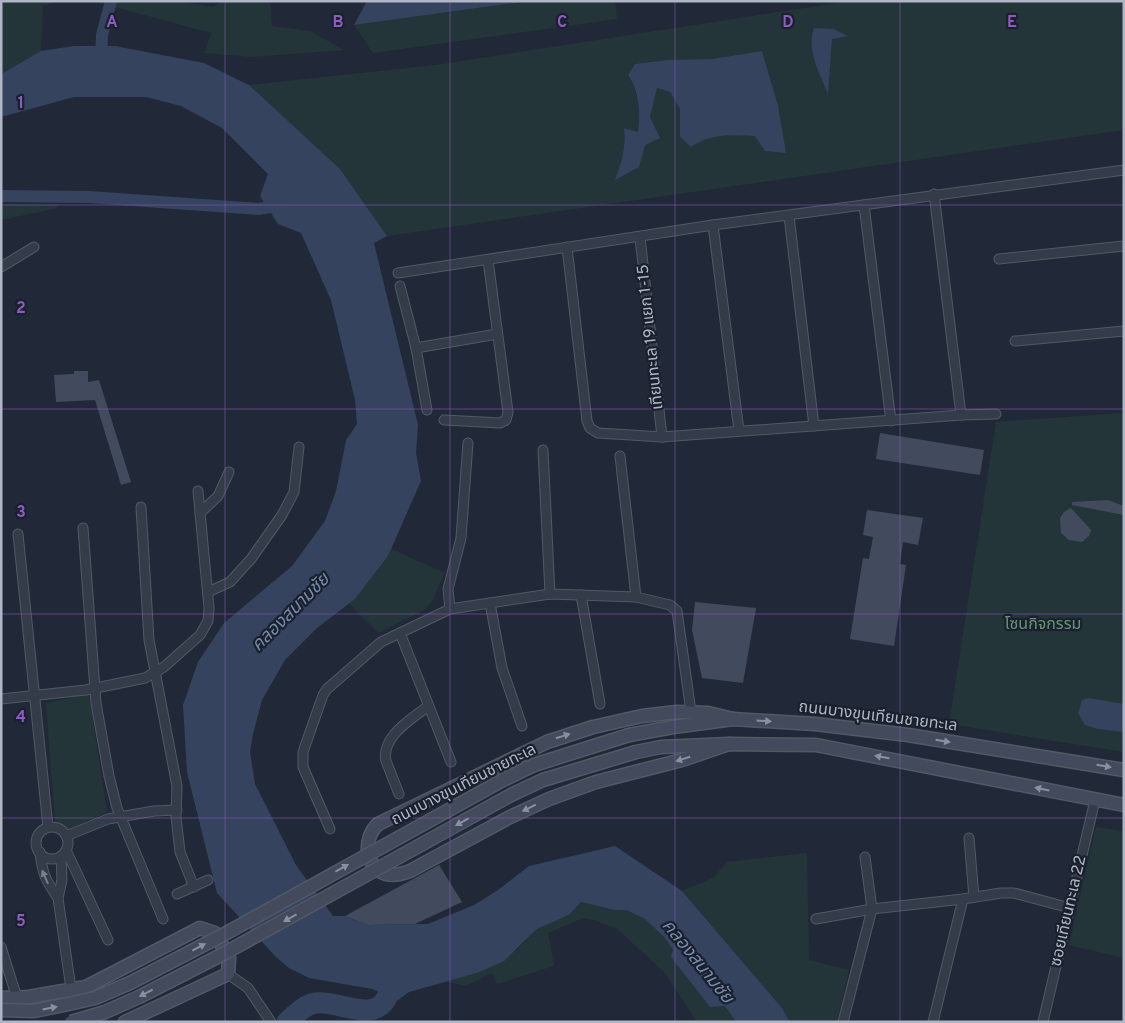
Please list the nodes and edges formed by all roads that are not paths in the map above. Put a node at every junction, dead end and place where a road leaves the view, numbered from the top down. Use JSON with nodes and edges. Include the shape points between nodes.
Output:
{"nodes":[{"id":1,"x":1124,"y":170,"type":"edge"},
{"id":2,"x":934,"y":194,"type":"junction"},
{"id":3,"x":864,"y":205,"type":"junction"},
{"id":4,"x":789,"y":216,"type":"junction"},
{"id":5,"x":713,"y":225,"type":"junction"},
{"id":6,"x":640,"y":237,"type":"junction"},
{"id":7,"x":1124,"y":246,"type":"edge"},
{"id":8,"x":34,"y":247,"type":"dead end"},
{"id":9,"x":567,"y":247,"type":"junction"},
{"id":10,"x":999,"y":259,"type":"dead end"},
{"id":11,"x":488,"y":260,"type":"junction"},
{"id":12,"x":1,"y":266,"type":"edge"},
{"id":13,"x":398,"y":273,"type":"dead end"},
{"id":14,"x":400,"y":286,"type":"dead end"},
{"id":15,"x":1124,"y":331,"type":"edge"},
{"id":16,"x":497,"y":334,"type":"junction"},
{"id":17,"x":1015,"y":341,"type":"dead end"},
{"id":18,"x":416,"y":348,"type":"junction"},
{"id":19,"x":427,"y":410,"type":"dead end"},
{"id":20,"x":996,"y":414,"type":"dead end"},
{"id":21,"x":961,"y":415,"type":"junction"},
{"id":22,"x":444,"y":420,"type":"dead end"},
{"id":23,"x":891,"y":421,"type":"junction"},
{"id":24,"x":814,"y":426,"type":"junction"},
{"id":25,"x":739,"y":431,"type":"junction"},
{"id":26,"x":662,"y":437,"type":"junction"},
{"id":27,"x":468,"y":443,"type":"dead end"},
{"id":28,"x":299,"y":447,"type":"dead end"},
{"id":29,"x":543,"y":450,"type":"dead end"},
{"id":30,"x":620,"y":456,"type":"dead end"},
{"id":31,"x":229,"y":472,"type":"dead end"},
{"id":32,"x":198,"y":491,"type":"dead end"},
{"id":33,"x":141,"y":507,"type":"dead end"},
{"id":34,"x":200,"y":513,"type":"junction"},
{"id":35,"x":83,"y":528,"type":"dead end"},
{"id":36,"x":18,"y":534,"type":"dead end"},
{"id":37,"x":208,"y":592,"type":"junction"},
{"id":38,"x":550,"y":594,"type":"junction"},
{"id":39,"x":581,"y":595,"type":"junction"},
{"id":40,"x":636,"y":597,"type":"junction"},
{"id":41,"x":490,"y":603,"type":"junction"},
{"id":42,"x":450,"y":609,"type":"junction"},
{"id":43,"x":400,"y":632,"type":"junction"},
{"id":44,"x":156,"y":672,"type":"junction"},
{"id":45,"x":95,"y":688,"type":"junction"},
{"id":46,"x":34,"y":694,"type":"junction"},
{"id":47,"x":1,"y":699,"type":"edge"},
{"id":48,"x":600,"y":704,"type":"dead end"},
{"id":49,"x":428,"y":706,"type":"junction"},
{"id":50,"x":692,"y":712,"type":"junction"},
{"id":51,"x":733,"y":719,"type":"junction"},
{"id":52,"x":522,"y":726,"type":"dead end"},
{"id":53,"x":729,"y":744,"type":"junction"},
{"id":54,"x":451,"y":762,"type":"dead end"},
{"id":55,"x":1124,"y":770,"type":"edge"},
{"id":56,"x":400,"y":794,"type":"dead end"},
{"id":57,"x":1095,"y":800,"type":"junction"},
{"id":58,"x":1124,"y":805,"type":"edge"},
{"id":59,"x":177,"y":810,"type":"junction"},
{"id":60,"x":121,"y":817,"type":"junction"},
{"id":61,"x":48,"y":827,"type":"junction"},
{"id":62,"x":330,"y":829,"type":"dead end"},
{"id":63,"x":66,"y":836,"type":"junction"},
{"id":64,"x":970,"y":838,"type":"dead end"},
{"id":65,"x":40,"y":852,"type":"junction"},
{"id":66,"x":63,"y":853,"type":"junction"},
{"id":67,"x":865,"y":857,"type":"dead end"},
{"id":68,"x":208,"y":880,"type":"dead end"},
{"id":69,"x":194,"y":886,"type":"junction"},
{"id":70,"x":177,"y":894,"type":"dead end"},
{"id":71,"x":974,"y":897,"type":"junction"},
{"id":72,"x":58,"y":898,"type":"junction"},
{"id":73,"x":963,"y":899,"type":"junction"},
{"id":74,"x":1070,"y":908,"type":"junction"},
{"id":75,"x":872,"y":909,"type":"junction"},
{"id":76,"x":163,"y":918,"type":"dead end"},
{"id":77,"x":816,"y":919,"type":"dead end"},
{"id":78,"x":108,"y":940,"type":"dead end"},
{"id":79,"x":1,"y":947,"type":"edge"},
{"id":80,"x":228,"y":974,"type":"junction"},
{"id":81,"x":71,"y":989,"type":"junction"},
{"id":82,"x":1,"y":998,"type":"edge"},
{"id":83,"x":17,"y":998,"type":"junction"},
{"id":84,"x":1,"y":1010,"type":"edge"},
{"id":85,"x":270,"y":1019,"type":"edge"},
{"id":86,"x":71,"y":1022,"type":"edge"},
{"id":87,"x":125,"y":1022,"type":"edge"},
{"id":88,"x":843,"y":1022,"type":"edge"},
{"id":89,"x":934,"y":1022,"type":"edge"},
{"id":90,"x":1043,"y":1022,"type":"edge"}],
"edges":[{"from":1,"to":2,"type":"street"},
{"from":2,"to":3,"type":"street"},
{"from":2,"to":21,"type":"street"},
{"from":3,"to":4,"type":"street"},
{"from":3,"to":23,"type":"street"},
{"from":4,"to":5,"type":"street"},
{"from":4,"to":24,"type":"street"},
{"from":5,"to":6,"type":"street"},
{"from":5,"to":25,"type":"street"},
{"from":6,"to":9,"type":"street"},
{"from":6,"to":26,"type":"street","name":"เทียนทะเล 19 แยก 1-15"},
{"from":7,"to":10,"type":"street"},
{"from":8,"to":12,"type":"street"},
{"from":9,"to":11,"type":"street"},
{"from":9,"to":26,"type":"street","via":[[590,428],[598,433]]},
{"from":11,"to":13,"type":"street"},
{"from":11,"to":16,"type":"street"},
{"from":14,"to":18,"type":"street"},
{"from":15,"to":17,"type":"street"},
{"from":16,"to":18,"type":"street"},
{"from":16,"to":22,"type":"street","via":[[508,412],[506,420],[500,423]]},
{"from":18,"to":19,"type":"street"},
{"from":20,"to":21,"type":"street"},
{"from":21,"to":23,"type":"street"},
{"from":23,"to":24,"type":"street"},
{"from":24,"to":25,"type":"street"},
{"from":25,"to":26,"type":"street"},
{"from":27,"to":42,"type":"street","via":[[461,538],[448,589]]},
{"from":28,"to":37,"type":"street","via":[[294,492],[282,515],[230,582]]},
{"from":29,"to":38,"type":"street"},
{"from":30,"to":40,"type":"street"},
{"from":31,"to":34,"type":"street","via":[[218,496]]},
{"from":32,"to":34,"type":"street"},
{"from":33,"to":44,"type":"street","via":[[150,640]]},
{"from":34,"to":37,"type":"street"},
{"from":35,"to":45,"type":"street"},
{"from":36,"to":46,"type":"street"},
{"from":37,"to":44,"type":"street","via":[[208,621],[200,634]]},
{"from":38,"to":39,"type":"street"},
{"from":38,"to":41,"type":"street"},
{"from":39,"to":40,"type":"street"},
{"from":39,"to":48,"type":"street"},
{"from":40,"to":50,"type":"street","via":[[670,605],[677,611]]},
{"from":41,"to":42,"type":"street"},
{"from":41,"to":52,"type":"street","via":[[502,668]]},
{"from":42,"to":43,"type":"street"},
{"from":43,"to":49,"type":"street"},
{"from":43,"to":62,"type":"street","via":[[381,642],[327,689],[303,752],[303,767]]},
{"from":44,"to":45,"type":"street","via":[[145,678]]},
{"from":44,"to":59,"type":"street","via":[[177,786]]},
{"from":45,"to":46,"type":"street"},
{"from":45,"to":60,"type":"street","via":[[108,776]]},
{"from":46,"to":47,"type":"street"},
{"from":46,"to":61,"type":"street"},
{"from":49,"to":54,"type":"street"},
{"from":49,"to":56,"type":"street","via":[[386,745],[386,761]]},
{"from":50,"to":51,"type":"main road","via":[[708,712]]},
{"from":53,"to":50,"type":"main road","one_way":true,"via":[[549,798],[410,871],[386,874],[368,856],[372,830],[378,824],[547,742],[642,716]]},
{"from":51,"to":55,"type":"main road","name":"ถนนบางขุนเทียนชายทะเล","one_way":true,"via":[[908,735]]},
{"from":84,"to":51,"type":"main road","name":"ถนนบางขุนเทียนชายทะเล","one_way":true,"bridge":true,"via":[[34,1011],[64,1005],[95,998],[130,983],[534,765],[629,735]]},
{"from":57,"to":53,"type":"main road","name":"ถนนบางขุนเทียนชายทะเล","one_way":true,"via":[[816,745]]},
{"from":53,"to":86,"type":"main road","name":"ถนนบางขุนเทียนชายทะเล","one_way":true,"bridge":true,"via":[[660,747],[543,780],[139,997]]},
{"from":57,"to":58,"type":"main road","name":"ถนนบางขุนเทียนชายทะเล"},
{"from":57,"to":74,"type":"street","name":"ซอยเทียนทะเล 22"},
{"from":59,"to":60,"type":"street"},
{"from":59,"to":69,"type":"street","via":[[180,852]]},
{"from":60,"to":63,"type":"street"},
{"from":60,"to":76,"type":"street"},
{"from":61,"to":63,"type":"street","via":[[62,830]]},
{"from":61,"to":65,"type":"street","via":[[38,836],[36,843]]},
{"from":63,"to":66,"type":"street","via":[[68,843]]},
{"from":64,"to":71,"type":"street"},
{"from":65,"to":66,"type":"street","via":[[48,858]]},
{"from":72,"to":65,"type":"street","one_way":true,"via":[[46,882]]},
{"from":66,"to":72,"type":"street"},
{"from":66,"to":78,"type":"street"},
{"from":67,"to":75,"type":"street"},
{"from":68,"to":69,"type":"street"},
{"from":69,"to":70,"type":"street"},
{"from":71,"to":73,"type":"street"},
{"from":71,"to":74,"type":"street","via":[[1014,893]]},
{"from":72,"to":81,"type":"street"},
{"from":73,"to":75,"type":"street"},
{"from":73,"to":89,"type":"street"},
{"from":74,"to":90,"type":"street","name":"ซอยเทียนทะเล 22"},
{"from":75,"to":77,"type":"street"},
{"from":75,"to":88,"type":"street"},
{"from":79,"to":83,"type":"street"},
{"from":80,"to":81,"type":"main road","via":[[229,958],[215,933],[200,928],[86,987]]},
{"from":80,"to":85,"type":"street","via":[[248,988]]},
{"from":80,"to":87,"type":"main road"},
{"from":81,"to":83,"type":"main road"},
{"from":82,"to":83,"type":"main road"}]}
